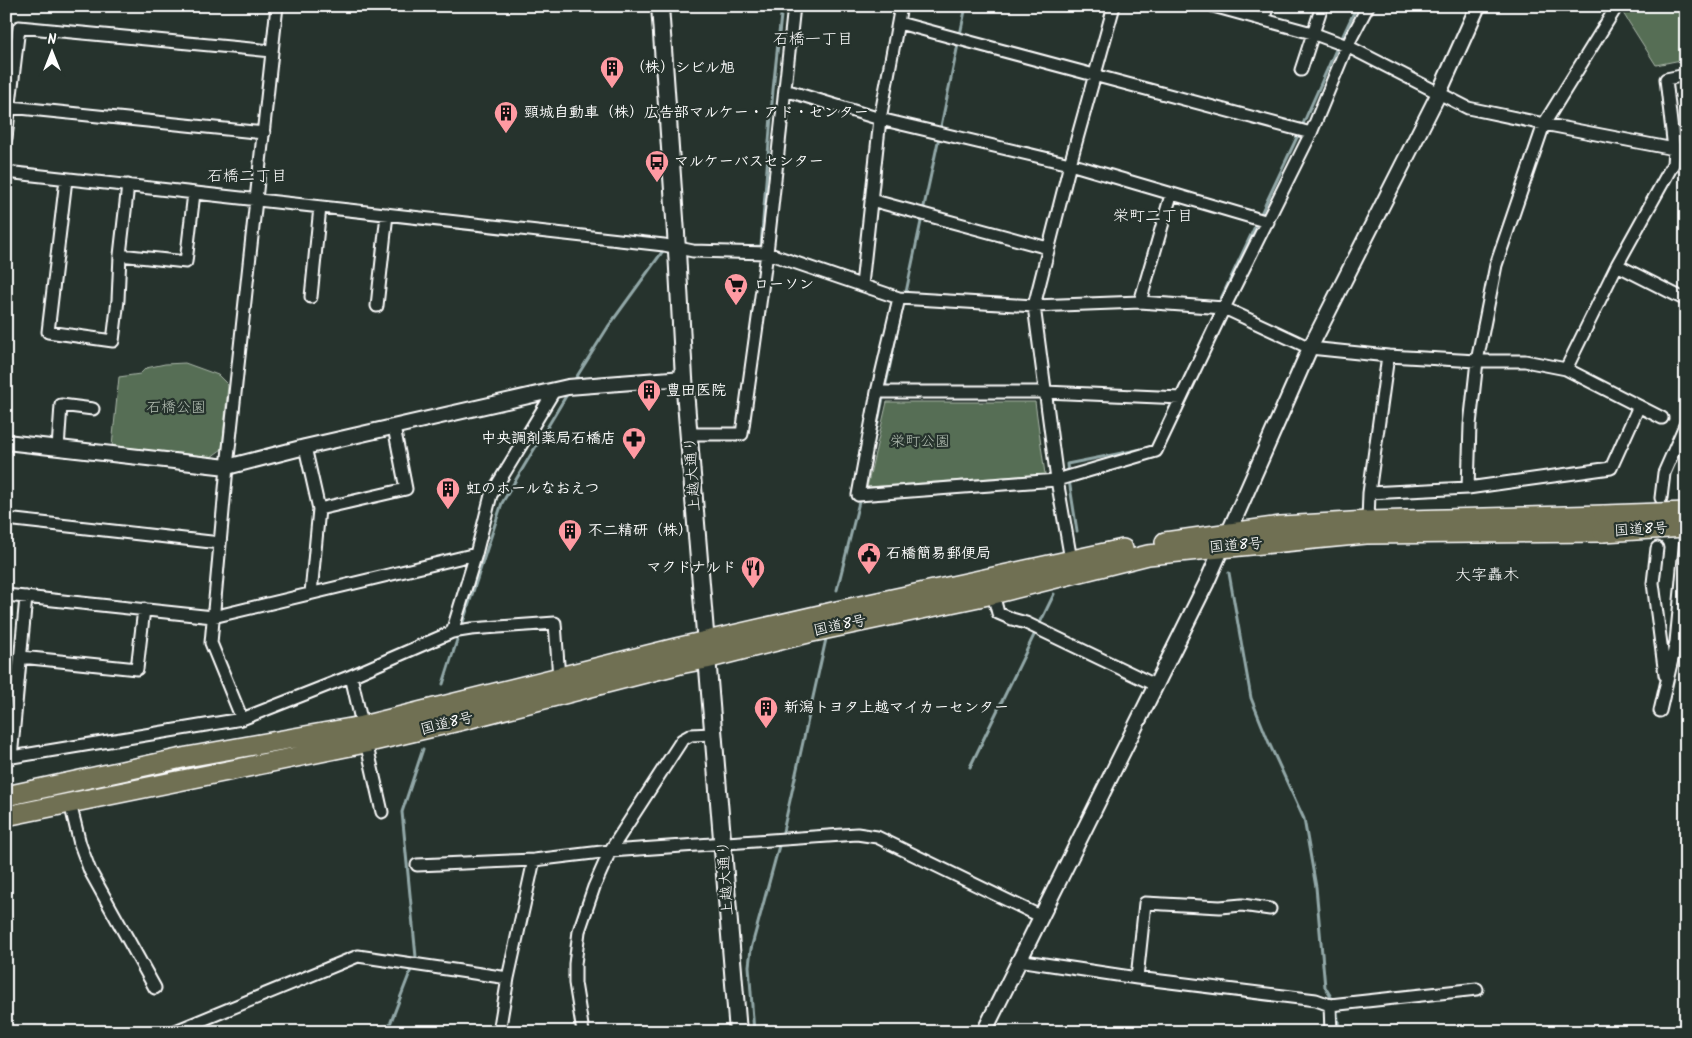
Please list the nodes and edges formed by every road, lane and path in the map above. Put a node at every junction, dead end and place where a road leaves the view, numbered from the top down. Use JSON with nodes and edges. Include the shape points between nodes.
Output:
{"nodes":[{"id":1,"x":277,"y":6,"type":"edge"},
{"id":2,"x":660,"y":6,"type":"edge"},
{"id":3,"x":794,"y":6,"type":"edge"},
{"id":4,"x":902,"y":6,"type":"edge"},
{"id":5,"x":1114,"y":6,"type":"edge"},
{"id":6,"x":1213,"y":6,"type":"edge"},
{"id":7,"x":1267,"y":6,"type":"edge"},
{"id":8,"x":1322,"y":6,"type":"edge"},
{"id":9,"x":1368,"y":6,"type":"edge"},
{"id":10,"x":1478,"y":6,"type":"edge"},
{"id":11,"x":1617,"y":6,"type":"edge"},
{"id":12,"x":1264,"y":19,"type":"junction"},
{"id":13,"x":899,"y":23,"type":"junction"},
{"id":14,"x":1312,"y":33,"type":"junction"},
{"id":15,"x":1347,"y":46,"type":"junction"},
{"id":16,"x":272,"y":51,"type":"junction"},
{"id":17,"x":1301,"y":70,"type":"dead end"},
{"id":18,"x":1686,"y":75,"type":"edge"},
{"id":19,"x":1094,"y":76,"type":"junction"},
{"id":20,"x":785,"y":90,"type":"junction"},
{"id":21,"x":1438,"y":93,"type":"junction"},
{"id":22,"x":10,"y":107,"type":"junction"},
{"id":23,"x":880,"y":119,"type":"junction"},
{"id":24,"x":1544,"y":124,"type":"junction"},
{"id":25,"x":1312,"y":132,"type":"junction"},
{"id":26,"x":264,"y":133,"type":"junction"},
{"id":27,"x":6,"y":138,"type":"edge"},
{"id":28,"x":1674,"y":149,"type":"junction"},
{"id":29,"x":1070,"y":164,"type":"junction"},
{"id":30,"x":6,"y":172,"type":"edge"},
{"id":31,"x":66,"y":179,"type":"junction"},
{"id":32,"x":128,"y":186,"type":"junction"},
{"id":33,"x":194,"y":193,"type":"junction"},
{"id":34,"x":1171,"y":195,"type":"junction"},
{"id":35,"x":257,"y":200,"type":"junction"},
{"id":36,"x":871,"y":200,"type":"junction"},
{"id":37,"x":320,"y":207,"type":"junction"},
{"id":38,"x":387,"y":214,"type":"junction"},
{"id":39,"x":1268,"y":222,"type":"junction"},
{"id":40,"x":677,"y":246,"type":"junction"},
{"id":41,"x":1048,"y":248,"type":"junction"},
{"id":42,"x":767,"y":254,"type":"junction"},
{"id":43,"x":120,"y":255,"type":"junction"},
{"id":44,"x":1617,"y":265,"type":"junction"},
{"id":45,"x":862,"y":285,"type":"junction"},
{"id":46,"x":311,"y":297,"type":"dead end"},
{"id":47,"x":898,"y":298,"type":"junction"},
{"id":48,"x":1686,"y":300,"type":"edge"},
{"id":49,"x":1140,"y":302,"type":"junction"},
{"id":50,"x":377,"y":306,"type":"dead end"},
{"id":51,"x":1034,"y":306,"type":"junction"},
{"id":52,"x":1224,"y":308,"type":"junction"},
{"id":53,"x":1310,"y":348,"type":"junction"},
{"id":54,"x":1388,"y":356,"type":"junction"},
{"id":55,"x":1477,"y":361,"type":"junction"},
{"id":56,"x":1566,"y":369,"type":"junction"},
{"id":57,"x":684,"y":378,"type":"junction"},
{"id":58,"x":554,"y":391,"type":"junction"},
{"id":59,"x":876,"y":392,"type":"junction"},
{"id":60,"x":1044,"y":392,"type":"junction"},
{"id":61,"x":1181,"y":398,"type":"junction"},
{"id":62,"x":1639,"y":406,"type":"junction"},
{"id":63,"x":93,"y":409,"type":"dead end"},
{"id":64,"x":1662,"y":418,"type":"dead end"},
{"id":65,"x":1686,"y":423,"type":"edge"},
{"id":66,"x":394,"y":427,"type":"junction"},
{"id":67,"x":690,"y":434,"type":"junction"},
{"id":68,"x":6,"y":442,"type":"edge"},
{"id":69,"x":305,"y":447,"type":"junction"},
{"id":70,"x":58,"y":448,"type":"junction"},
{"id":71,"x":227,"y":467,"type":"junction"},
{"id":72,"x":1057,"y":480,"type":"junction"},
{"id":73,"x":1468,"y":488,"type":"junction"},
{"id":74,"x":1369,"y":493,"type":"junction"},
{"id":75,"x":1661,"y":498,"type":"dead end"},
{"id":76,"x":319,"y":508,"type":"junction"},
{"id":77,"x":1686,"y":512,"type":"edge"},
{"id":78,"x":6,"y":519,"type":"edge"},
{"id":79,"x":1368,"y":521,"type":"junction"},
{"id":80,"x":1604,"y":523,"type":"junction"},
{"id":81,"x":1686,"y":527,"type":"edge"},
{"id":82,"x":1686,"y":538,"type":"edge"},
{"id":83,"x":1224,"y":541,"type":"junction"},
{"id":84,"x":220,"y":543,"type":"junction"},
{"id":85,"x":1657,"y":548,"type":"dead end"},
{"id":86,"x":476,"y":554,"type":"junction"},
{"id":87,"x":1071,"y":560,"type":"junction"},
{"id":88,"x":311,"y":593,"type":"junction"},
{"id":89,"x":993,"y":594,"type":"junction"},
{"id":90,"x":6,"y":595,"type":"edge"},
{"id":91,"x":26,"y":597,"type":"junction"},
{"id":92,"x":144,"y":608,"type":"junction"},
{"id":93,"x":213,"y":617,"type":"junction"},
{"id":94,"x":455,"y":632,"type":"junction"},
{"id":95,"x":706,"y":651,"type":"junction"},
{"id":96,"x":21,"y":657,"type":"junction"},
{"id":97,"x":351,"y":676,"type":"junction"},
{"id":98,"x":559,"y":678,"type":"junction"},
{"id":99,"x":1155,"y":685,"type":"junction"},
{"id":100,"x":242,"y":719,"type":"junction"},
{"id":101,"x":712,"y":734,"type":"junction"},
{"id":102,"x":364,"y":735,"type":"junction"},
{"id":103,"x":8,"y":758,"type":"edge"},
{"id":104,"x":6,"y":796,"type":"edge"},
{"id":105,"x":70,"y":803,"type":"junction"},
{"id":106,"x":382,"y":812,"type":"dead end"},
{"id":107,"x":6,"y":816,"type":"edge"},
{"id":108,"x":723,"y":842,"type":"junction"},
{"id":109,"x":610,"y":851,"type":"junction"},
{"id":110,"x":534,"y":860,"type":"junction"},
{"id":111,"x":417,"y":865,"type":"dead end"},
{"id":112,"x":1270,"y":909,"type":"dead end"},
{"id":113,"x":1042,"y":917,"type":"junction"},
{"id":114,"x":1018,"y":960,"type":"junction"},
{"id":115,"x":508,"y":978,"type":"junction"},
{"id":116,"x":1137,"y":978,"type":"junction"},
{"id":117,"x":154,"y":988,"type":"dead end"},
{"id":118,"x":1477,"y":989,"type":"dead end"},
{"id":119,"x":1330,"y":1005,"type":"junction"},
{"id":120,"x":173,"y":1032,"type":"edge"},
{"id":121,"x":499,"y":1032,"type":"edge"},
{"id":122,"x":583,"y":1032,"type":"edge"},
{"id":123,"x":738,"y":1032,"type":"edge"},
{"id":124,"x":984,"y":1032,"type":"edge"},
{"id":125,"x":1331,"y":1032,"type":"edge"}],
"edges":[{"from":1,"to":16,"type":"street"},
{"from":2,"to":40,"type":"main road","name":"上越大通り"},
{"from":3,"to":20,"type":"street"},
{"from":4,"to":13,"type":"street"},
{"from":5,"to":19,"type":"street"},
{"from":6,"to":12,"type":"street"},
{"from":7,"to":12,"type":"street"},
{"from":8,"to":14,"type":"street"},
{"from":9,"to":15,"type":"street"},
{"from":10,"to":21,"type":"street"},
{"from":11,"to":24,"type":"street"},
{"from":12,"to":14,"type":"street"},
{"from":13,"to":19,"type":"street"},
{"from":13,"to":23,"type":"street"},
{"from":14,"to":15,"type":"street"},
{"from":14,"to":17,"type":"street"},
{"from":15,"to":21,"type":"street"},
{"from":15,"to":25,"type":"street"},
{"from":16,"to":22,"type":"street","via":[[19,28]]},
{"from":16,"to":26,"type":"street"},
{"from":18,"to":28,"type":"street","via":[[1666,79]]},
{"from":19,"to":25,"type":"street"},
{"from":19,"to":29,"type":"street"},
{"from":20,"to":23,"type":"street"},
{"from":20,"to":42,"type":"street"},
{"from":21,"to":24,"type":"street","via":[[1468,108]]},
{"from":21,"to":53,"type":"street"},
{"from":22,"to":26,"type":"street"},
{"from":22,"to":27,"type":"street"},
{"from":23,"to":29,"type":"street"},
{"from":23,"to":36,"type":"street"},
{"from":24,"to":28,"type":"street"},
{"from":24,"to":55,"type":"street","via":[[1496,265]]},
{"from":25,"to":39,"type":"street"},
{"from":26,"to":35,"type":"street"},
{"from":28,"to":44,"type":"street","via":[[1674,164]]},
{"from":29,"to":34,"type":"street"},
{"from":29,"to":41,"type":"street"},
{"from":30,"to":31,"type":"street"},
{"from":31,"to":32,"type":"street"},
{"from":31,"to":43,"type":"street","via":[[48,332],[113,341]]},
{"from":32,"to":33,"type":"street"},
{"from":32,"to":43,"type":"street"},
{"from":33,"to":35,"type":"street"},
{"from":33,"to":43,"type":"street","via":[[186,262]]},
{"from":34,"to":39,"type":"street"},
{"from":34,"to":49,"type":"street"},
{"from":35,"to":37,"type":"street"},
{"from":35,"to":71,"type":"street"},
{"from":36,"to":41,"type":"street"},
{"from":36,"to":45,"type":"street"},
{"from":37,"to":38,"type":"street"},
{"from":37,"to":46,"type":"street"},
{"from":38,"to":40,"type":"street"},
{"from":38,"to":50,"type":"street"},
{"from":39,"to":52,"type":"street"},
{"from":40,"to":42,"type":"street","via":[[693,251]]},
{"from":40,"to":57,"type":"main road","name":"上越大通り"},
{"from":41,"to":51,"type":"street"},
{"from":42,"to":45,"type":"street"},
{"from":42,"to":67,"type":"street","via":[[742,434]]},
{"from":44,"to":48,"type":"street"},
{"from":44,"to":56,"type":"street"},
{"from":45,"to":47,"type":"street"},
{"from":47,"to":51,"type":"street"},
{"from":47,"to":59,"type":"street"},
{"from":49,"to":51,"type":"street"},
{"from":49,"to":52,"type":"street"},
{"from":51,"to":60,"type":"street"},
{"from":52,"to":53,"type":"street"},
{"from":52,"to":61,"type":"street"},
{"from":53,"to":54,"type":"street"},
{"from":53,"to":83,"type":"street"},
{"from":54,"to":55,"type":"street"},
{"from":54,"to":74,"type":"street"},
{"from":55,"to":56,"type":"street","via":[[1525,361]]},
{"from":55,"to":73,"type":"street"},
{"from":56,"to":62,"type":"street"},
{"from":57,"to":58,"type":"street","via":[[568,387]]},
{"from":57,"to":67,"type":"main road","name":"上越大通り"},
{"from":58,"to":66,"type":"street"},
{"from":58,"to":86,"type":"street","via":[[491,495]]},
{"from":59,"to":60,"type":"street"},
{"from":59,"to":72,"type":"street","via":[[858,495]]},
{"from":60,"to":61,"type":"street"},
{"from":60,"to":72,"type":"street"},
{"from":61,"to":72,"type":"street","via":[[1156,451]]},
{"from":62,"to":64,"type":"street"},
{"from":62,"to":73,"type":"street","via":[[1611,468]]},
{"from":63,"to":70,"type":"street","via":[[61,406]]},
{"from":65,"to":75,"type":"street","via":[[1664,473]]},
{"from":66,"to":69,"type":"street"},
{"from":66,"to":76,"type":"street","via":[[406,489]]},
{"from":67,"to":95,"type":"main road","name":"上越大通り"},
{"from":68,"to":70,"type":"street"},
{"from":69,"to":71,"type":"street"},
{"from":69,"to":76,"type":"street"},
{"from":70,"to":71,"type":"street"},
{"from":71,"to":84,"type":"street"},
{"from":72,"to":87,"type":"street"},
{"from":73,"to":74,"type":"street"},
{"from":74,"to":79,"type":"street"},
{"from":76,"to":88,"type":"street"},
{"from":77,"to":80,"type":"highway","name":"国道8号","bridge":true},
{"from":78,"to":84,"type":"street"},
{"from":79,"to":80,"type":"highway","name":"国道8号"},
{"from":79,"to":83,"type":"highway","name":"国道8号","via":[[1281,526]]},
{"from":80,"to":81,"type":"highway","name":"国道8号","bridge":true},
{"from":80,"to":83,"type":"highway","name":"国道8号"},
{"from":82,"to":85,"type":"street","via":[[1676,642],[1660,711],[1665,678],[1653,583]]},
{"from":83,"to":87,"type":"highway","name":"国道8号","via":[[1183,538]]},
{"from":83,"to":89,"type":"highway","name":"国道8号","via":[[1148,555]]},
{"from":83,"to":99,"type":"street"},
{"from":84,"to":93,"type":"street"},
{"from":86,"to":88,"type":"street"},
{"from":86,"to":94,"type":"street"},
{"from":87,"to":95,"type":"highway","name":"国道8号","via":[[846,609]]},
{"from":88,"to":93,"type":"street"},
{"from":89,"to":95,"type":"highway","name":"国道8号"},
{"from":89,"to":99,"type":"street","via":[[998,613],[1003,616],[1026,622]]},
{"from":90,"to":91,"type":"street"},
{"from":91,"to":92,"type":"street"},
{"from":91,"to":96,"type":"street"},
{"from":92,"to":93,"type":"street"},
{"from":92,"to":96,"type":"street","via":[[137,669]]},
{"from":93,"to":100,"type":"street","via":[[211,642]]},
{"from":94,"to":97,"type":"street"},
{"from":94,"to":98,"type":"street","via":[[555,623]]},
{"from":95,"to":98,"type":"highway","name":"国道8号"},
{"from":95,"to":101,"type":"main road","name":"上越大通り"},
{"from":95,"to":102,"type":"highway","name":"国道8号","via":[[680,664],[468,719]]},
{"from":96,"to":103,"type":"street"},
{"from":97,"to":100,"type":"street"},
{"from":97,"to":102,"type":"street"},
{"from":98,"to":102,"type":"highway","name":"国道8号"},
{"from":99,"to":113,"type":"street"},
{"from":100,"to":103,"type":"street"},
{"from":101,"to":108,"type":"main road","name":"上越大通り"},
{"from":101,"to":109,"type":"street","via":[[691,735],[682,740]]},
{"from":102,"to":104,"type":"highway","name":"国道8号","via":[[187,757]]},
{"from":102,"to":105,"type":"highway","name":"国道8号"},
{"from":102,"to":106,"type":"street"},
{"from":105,"to":107,"type":"highway","name":"国道8号"},
{"from":105,"to":117,"type":"street","via":[[90,871]]},
{"from":108,"to":109,"type":"street"},
{"from":108,"to":113,"type":"street","via":[[857,834],[877,837]]},
{"from":108,"to":123,"type":"main road","name":"上越大通り"},
{"from":109,"to":110,"type":"street"},
{"from":109,"to":122,"type":"street","via":[[579,931],[575,983]]},
{"from":110,"to":111,"type":"street"},
{"from":110,"to":115,"type":"street"},
{"from":112,"to":116,"type":"street","via":[[1242,905],[1145,903]]},
{"from":113,"to":114,"type":"street"},
{"from":114,"to":116,"type":"street"},
{"from":114,"to":124,"type":"street"},
{"from":115,"to":120,"type":"street","via":[[358,956]]},
{"from":115,"to":121,"type":"street"},
{"from":116,"to":119,"type":"street","via":[[1316,1000]]},
{"from":118,"to":119,"type":"street"},
{"from":119,"to":125,"type":"street"}]}
